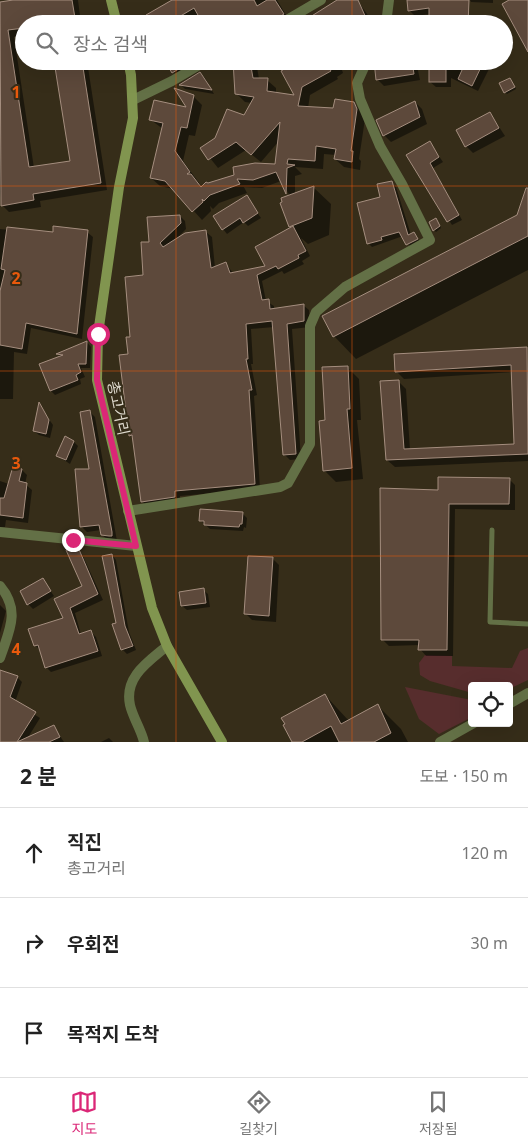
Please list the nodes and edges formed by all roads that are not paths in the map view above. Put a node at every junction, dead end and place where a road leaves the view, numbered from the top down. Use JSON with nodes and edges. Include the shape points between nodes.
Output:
{"nodes":[{"id":1,"x":111,"y":0,"type":"edge"},
{"id":2,"x":321,"y":0,"type":"edge"},
{"id":3,"x":389,"y":0,"type":"edge"},
{"id":4,"x":115,"y":15,"type":"edge"},
{"id":5,"x":295,"y":15,"type":"edge"},
{"id":6,"x":387,"y":15,"type":"edge"},
{"id":7,"x":130,"y":70,"type":"edge"},
{"id":8,"x":191,"y":70,"type":"edge"},
{"id":9,"x":363,"y":70,"type":"edge"},
{"id":10,"x":132,"y":100,"type":"junction"},
{"id":11,"x":128,"y":511,"type":"junction"},
{"id":12,"x":492,"y":530,"type":"dead end"},
{"id":13,"x":0,"y":532,"type":"edge"},
{"id":14,"x":136,"y":546,"type":"junction"},
{"id":15,"x":0,"y":586,"type":"edge"},
{"id":16,"x":528,"y":624,"type":"edge"},
{"id":17,"x":167,"y":646,"type":"junction"},
{"id":18,"x":0,"y":658,"type":"edge"},
{"id":19,"x":528,"y":693,"type":"edge"},
{"id":20,"x":513,"y":702,"type":"edge"},
{"id":21,"x":468,"y":726,"type":"edge"},
{"id":22,"x":144,"y":742,"type":"edge"},
{"id":23,"x":222,"y":742,"type":"edge"},
{"id":24,"x":440,"y":742,"type":"edge"}],
"edges":[{"from":1,"to":4,"type":"street"},
{"from":2,"to":5,"type":"street"},
{"from":3,"to":6,"type":"street"},
{"from":7,"to":10,"type":"street","name":"총고거리"},
{"from":8,"to":10,"type":"street"},
{"from":9,"to":11,"type":"street","via":[[357,83],[360,99],[380,146],[430,240],[345,288],[316,312],[310,326],[310,444],[288,483],[280,487]]},
{"from":10,"to":11,"type":"street","name":"총고거리","via":[[133,118],[119,187],[98,334],[97,380]]},
{"from":11,"to":14,"type":"street","name":"총고거리"},
{"from":12,"to":16,"type":"lane","via":[[490,622]]},
{"from":13,"to":14,"type":"street"},
{"from":14,"to":17,"type":"street","name":"총고거리","via":[[152,608]]},
{"from":15,"to":18,"type":"street","via":[[13,610]]},
{"from":17,"to":22,"type":"street","via":[[131,680],[130,704]]},
{"from":17,"to":23,"type":"street","name":"총고거리"},
{"from":19,"to":20,"type":"street"},
{"from":21,"to":24,"type":"street"}]}
